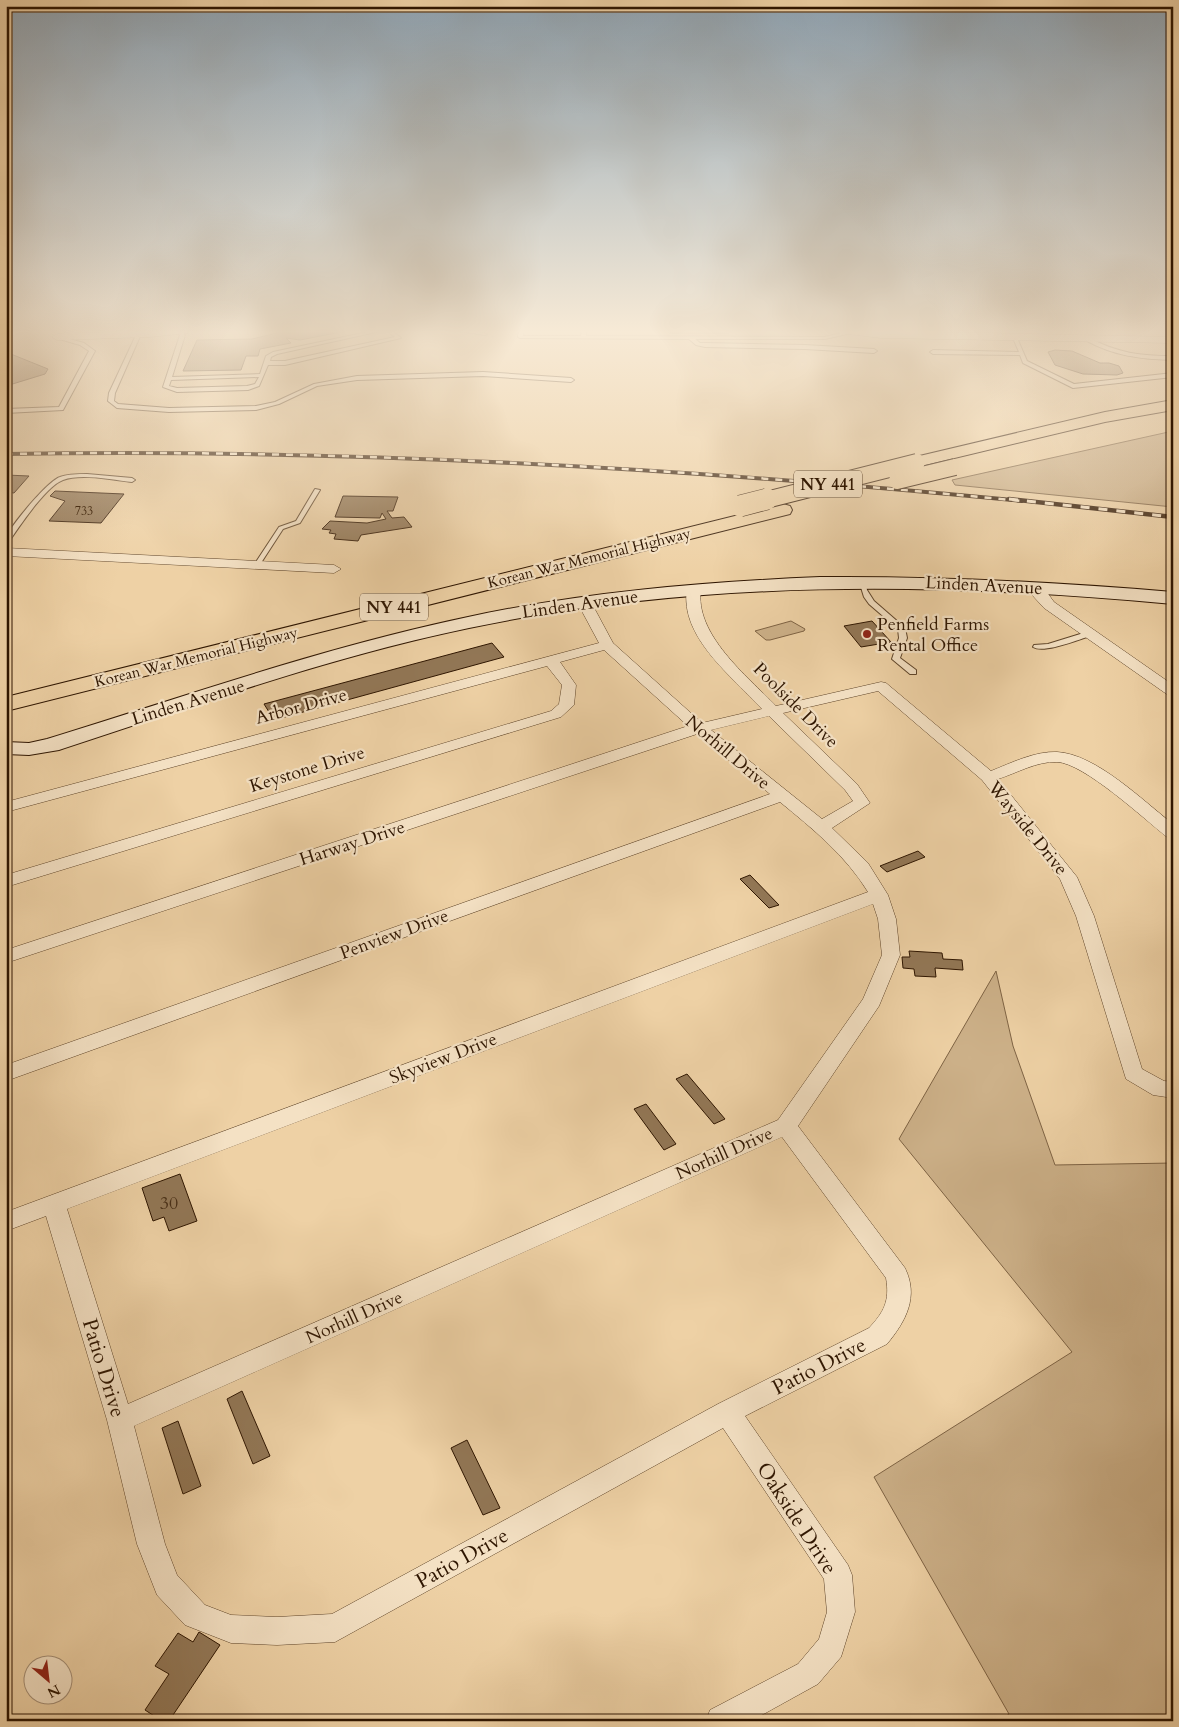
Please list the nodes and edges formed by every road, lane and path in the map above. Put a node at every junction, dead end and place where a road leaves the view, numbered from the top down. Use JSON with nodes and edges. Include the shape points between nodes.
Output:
{"nodes":[{"id":1,"x":1141,"y":411,"type":"edge"},
{"id":2,"x":1173,"y":419,"type":"edge"},
{"id":3,"x":132,"y":480,"type":"dead end"},
{"id":4,"x":317,"y":490,"type":"dead end"},
{"id":5,"x":6,"y":542,"type":"edge"},
{"id":6,"x":6,"y":552,"type":"edge"},
{"id":7,"x":257,"y":565,"type":"junction"},
{"id":8,"x":334,"y":569,"type":"dead end"},
{"id":9,"x":862,"y":581,"type":"junction"},
{"id":10,"x":1036,"y":587,"type":"junction"},
{"id":11,"x":694,"y":589,"type":"junction"},
{"id":12,"x":1173,"y":598,"type":"edge"},
{"id":13,"x":584,"y":602,"type":"junction"},
{"id":14,"x":1090,"y":633,"type":"junction"},
{"id":15,"x":607,"y":645,"type":"junction"},
{"id":16,"x":1037,"y":647,"type":"dead end"},
{"id":17,"x":550,"y":659,"type":"junction"},
{"id":18,"x":912,"y":672,"type":"dead end"},
{"id":19,"x":6,"y":687,"type":"edge"},
{"id":20,"x":1173,"y":692,"type":"edge"},
{"id":21,"x":6,"y":704,"type":"edge"},
{"id":22,"x":773,"y":710,"type":"junction"},
{"id":23,"x":699,"y":728,"type":"junction"},
{"id":24,"x":8,"y":750,"type":"edge"},
{"id":25,"x":988,"y":777,"type":"junction"},
{"id":26,"x":781,"y":796,"type":"junction"},
{"id":27,"x":6,"y":807,"type":"edge"},
{"id":28,"x":821,"y":827,"type":"junction"},
{"id":29,"x":1173,"y":833,"type":"edge"},
{"id":30,"x":6,"y":881,"type":"edge"},
{"id":31,"x":879,"y":895,"type":"junction"},
{"id":32,"x":6,"y":957,"type":"edge"},
{"id":33,"x":6,"y":1073,"type":"edge"},
{"id":34,"x":1173,"y":1090,"type":"edge"},
{"id":35,"x":786,"y":1126,"type":"junction"},
{"id":36,"x":54,"y":1204,"type":"junction"},
{"id":37,"x":6,"y":1222,"type":"edge"},
{"id":38,"x":727,"y":1412,"type":"junction"},
{"id":39,"x":120,"y":1420,"type":"junction"},
{"id":40,"x":721,"y":1721,"type":"edge"}],
"edges":[{"from":1,"to":19,"type":"main road","name":"Korean War Memorial Highway","number":"NY 441","bridge":true,"via":[[917,462]]},
{"from":2,"to":21,"type":"main road","name":"Korean War Memorial Highway","number":"NY 441","bridge":true,"via":[[954,467]]},
{"from":3,"to":5,"type":"lane","via":[[68,477],[55,480]]},
{"from":4,"to":7,"type":"lane","via":[[298,522],[281,528]]},
{"from":6,"to":7,"type":"street"},
{"from":7,"to":8,"type":"street"},
{"from":9,"to":10,"type":"street","name":"Linden Avenue"},
{"from":9,"to":11,"type":"street","name":"Linden Avenue"},
{"from":9,"to":18,"type":"lane","via":[[864,595],[871,604],[901,628],[902,638],[896,659]]},
{"from":10,"to":12,"type":"street","name":"Linden Avenue"},
{"from":10,"to":14,"type":"street","via":[[1049,605]]},
{"from":11,"to":13,"type":"street","name":"Linden Avenue"},
{"from":11,"to":22,"type":"street","name":"Poolside Drive","via":[[692,601],[701,631]]},
{"from":13,"to":15,"type":"street","name":"Norhill Drive"},
{"from":13,"to":24,"type":"street","name":"Linden Avenue","via":[[428,631],[50,745]]},
{"from":14,"to":16,"type":"lane"},
{"from":14,"to":20,"type":"street"},
{"from":15,"to":17,"type":"street","name":"Arbor Drive"},
{"from":15,"to":23,"type":"street","name":"Norhill Drive"},
{"from":17,"to":27,"type":"street","name":"Arbor Drive"},
{"from":17,"to":30,"type":"street","name":"Keystone Drive","via":[[569,686],[566,705],[556,714]]},
{"from":22,"to":23,"type":"street","name":"Harway Drive"},
{"from":22,"to":25,"type":"street","name":"Wayside Drive","via":[[881,686]]},
{"from":22,"to":28,"type":"street","name":"Poolside Drive","via":[[852,787],[862,803]]},
{"from":23,"to":26,"type":"street","name":"Norhill Drive"},
{"from":23,"to":32,"type":"street","name":"Harway Drive"},
{"from":25,"to":29,"type":"street","via":[[1047,758],[1068,758],[1087,768]]},
{"from":25,"to":34,"type":"street","name":"Wayside Drive","via":[[1068,877],[1085,916],[1133,1074],[1160,1089]]},
{"from":26,"to":28,"type":"street","name":"Norhill Drive"},
{"from":26,"to":33,"type":"street","name":"Penview Drive"},
{"from":28,"to":31,"type":"street","name":"Norhill Drive","via":[[862,867]]},
{"from":31,"to":35,"type":"street","name":"Norhill Drive","via":[[887,919],[891,954],[872,1001]]},
{"from":31,"to":36,"type":"street","name":"Skyview Drive"},
{"from":35,"to":38,"type":"street","name":"Patio Drive","via":[[897,1275],[902,1296],[896,1317],[878,1336]]},
{"from":35,"to":39,"type":"street","name":"Norhill Drive"},
{"from":36,"to":37,"type":"street","name":"Skyview Drive"},
{"from":36,"to":39,"type":"street","name":"Patio Drive"},
{"from":38,"to":39,"type":"street","name":"Patio Drive","via":[[335,1628],[277,1631],[231,1629],[194,1615],[167,1585],[151,1544]]},
{"from":38,"to":40,"type":"street","name":"Oakside Drive","via":[[838,1575],[841,1612],[830,1647],[808,1674]]}]}
